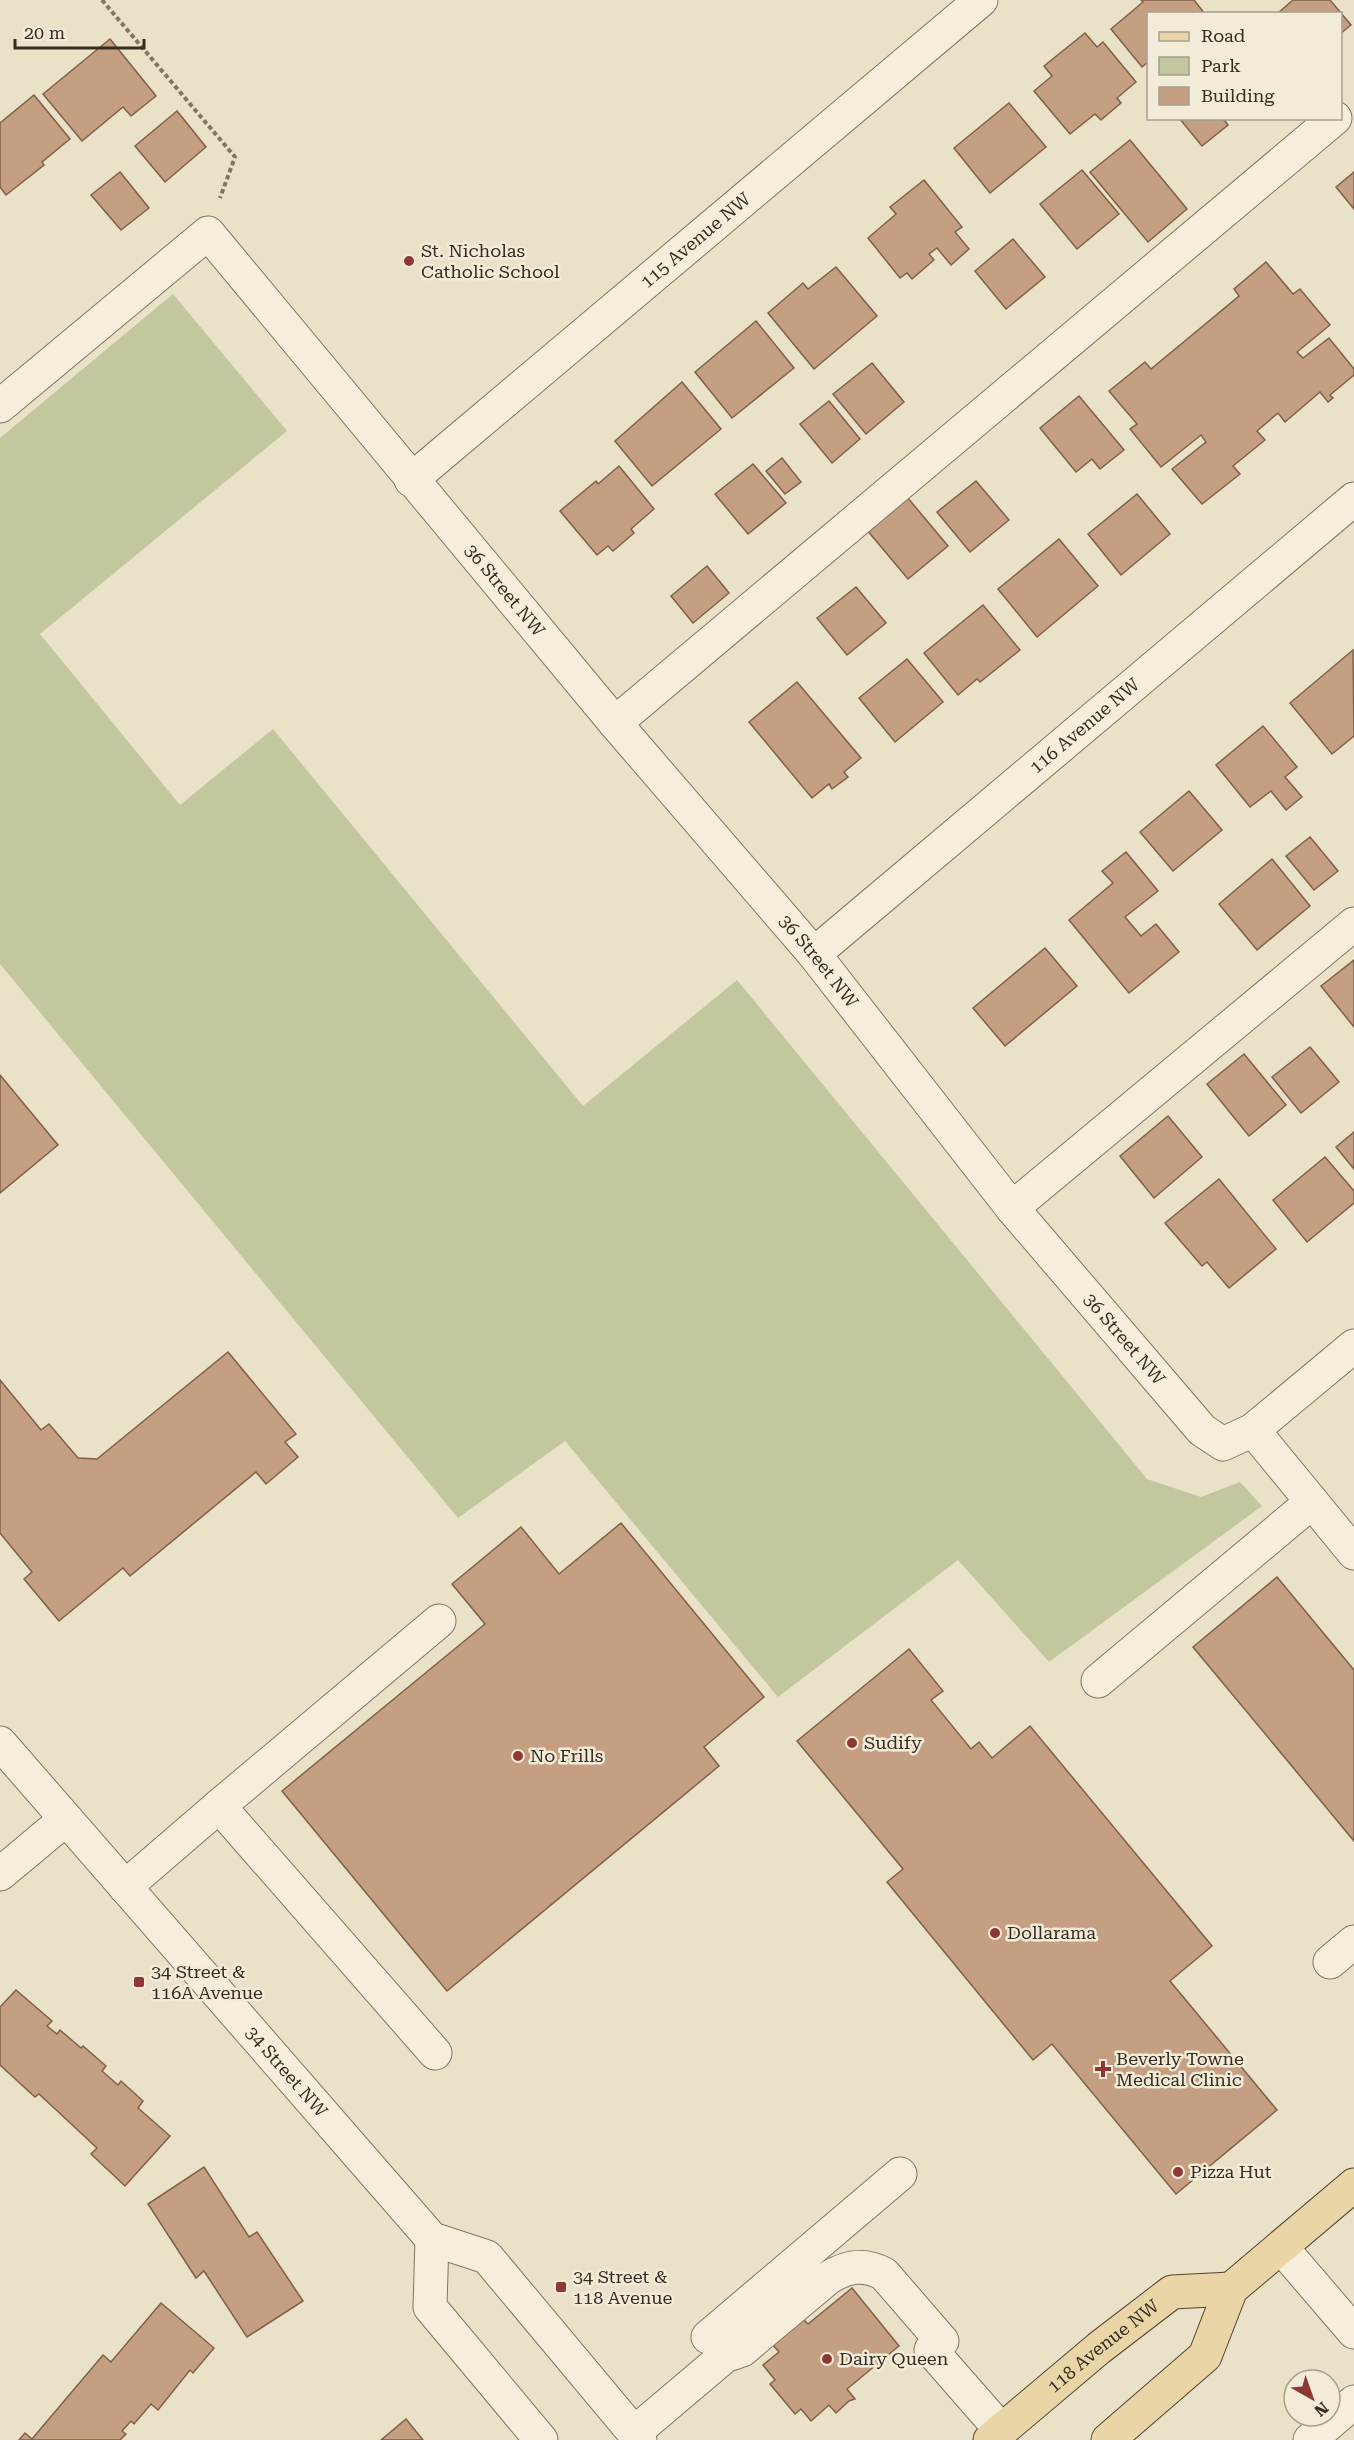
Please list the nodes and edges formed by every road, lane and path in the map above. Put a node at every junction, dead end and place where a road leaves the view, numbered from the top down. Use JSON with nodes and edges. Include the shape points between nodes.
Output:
{"nodes":[{"id":1,"x":102,"y":0,"type":"edge"},
{"id":2,"x":981,"y":0,"type":"edge"},
{"id":3,"x":1354,"y":102,"type":"edge"},
{"id":4,"x":1342,"y":113,"type":"edge"},
{"id":5,"x":1333,"y":120,"type":"edge"},
{"id":6,"x":208,"y":233,"type":"junction"},
{"id":7,"x":0,"y":406,"type":"edge"},
{"id":8,"x":411,"y":480,"type":"junction"},
{"id":9,"x":1354,"y":499,"type":"edge"},
{"id":10,"x":615,"y":723,"type":"junction"},
{"id":11,"x":1354,"y":924,"type":"edge"},
{"id":12,"x":814,"y":954,"type":"junction"},
{"id":13,"x":1012,"y":1208,"type":"junction"},
{"id":14,"x":1354,"y":1346,"type":"edge"},
{"id":15,"x":1253,"y":1430,"type":"junction"},
{"id":16,"x":1312,"y":1502,"type":"junction"},
{"id":17,"x":1354,"y":1553,"type":"edge"},
{"id":18,"x":439,"y":1621,"type":"dead end"},
{"id":19,"x":1098,"y":1681,"type":"dead end"},
{"id":20,"x":0,"y":1743,"type":"edge"},
{"id":21,"x":219,"y":1806,"type":"junction"},
{"id":22,"x":66,"y":1819,"type":"junction"},
{"id":23,"x":0,"y":1874,"type":"edge"},
{"id":24,"x":125,"y":1887,"type":"junction"},
{"id":25,"x":435,"y":2053,"type":"dead end"},
{"id":26,"x":900,"y":2174,"type":"dead end"},
{"id":27,"x":1354,"y":2185,"type":"edge"},
{"id":28,"x":432,"y":2239,"type":"junction"},
{"id":29,"x":1281,"y":2247,"type":"junction"},
{"id":30,"x":1230,"y":2289,"type":"junction"},
{"id":31,"x":1354,"y":2332,"type":"edge"},
{"id":32,"x":717,"y":2346,"type":"junction"},
{"id":33,"x":1354,"y":2402,"type":"edge"},
{"id":34,"x":996,"y":2435,"type":"edge"},
{"id":35,"x":637,"y":2437,"type":"edge"},
{"id":36,"x":541,"y":2440,"type":"edge"},
{"id":37,"x":1108,"y":2440,"type":"edge"},
{"id":38,"x":1310,"y":2440,"type":"edge"}],
"edges":[{"from":1,"to":6,"type":"path","via":[[235,157]]},
{"from":2,"to":8,"type":"street","name":"115 Avenue NW"},
{"from":3,"to":4,"type":"street"},
{"from":5,"to":10,"type":"street"},
{"from":6,"to":7,"type":"street"},
{"from":6,"to":8,"type":"street","name":"36 Street NW"},
{"from":8,"to":10,"type":"street","name":"36 Street NW"},
{"from":9,"to":12,"type":"street","name":"116 Avenue NW"},
{"from":10,"to":12,"type":"street","name":"36 Street NW"},
{"from":11,"to":13,"type":"street"},
{"from":12,"to":13,"type":"street","name":"36 Street NW"},
{"from":13,"to":15,"type":"street","name":"36 Street NW","via":[[1202,1430],[1223,1444]]},
{"from":14,"to":15,"type":"street"},
{"from":15,"to":16,"type":"street"},
{"from":16,"to":17,"type":"street"},
{"from":16,"to":19,"type":"street"},
{"from":18,"to":21,"type":"street"},
{"from":20,"to":22,"type":"street","name":"34 Street NW"},
{"from":21,"to":24,"type":"street"},
{"from":21,"to":25,"type":"street"},
{"from":22,"to":23,"type":"street"},
{"from":22,"to":24,"type":"street","name":"34 Street NW"},
{"from":24,"to":28,"type":"street","name":"34 Street NW"},
{"from":26,"to":32,"type":"street"},
{"from":27,"to":29,"type":"main road"},
{"from":28,"to":35,"type":"street","via":[[487,2257]]},
{"from":28,"to":36,"type":"street","via":[[430,2307]]},
{"from":29,"to":30,"type":"main road"},
{"from":29,"to":31,"type":"street"},
{"from":30,"to":34,"type":"main road","name":"118 Avenue NW","via":[[1172,2292]]},
{"from":30,"to":37,"type":"main road","via":[[1205,2356]]},
{"from":32,"to":34,"type":"street","via":[[742,2350],[828,2278],[854,2266],[872,2268],[884,2274]]},
{"from":32,"to":35,"type":"street"},
{"from":33,"to":38,"type":"street"}]}
